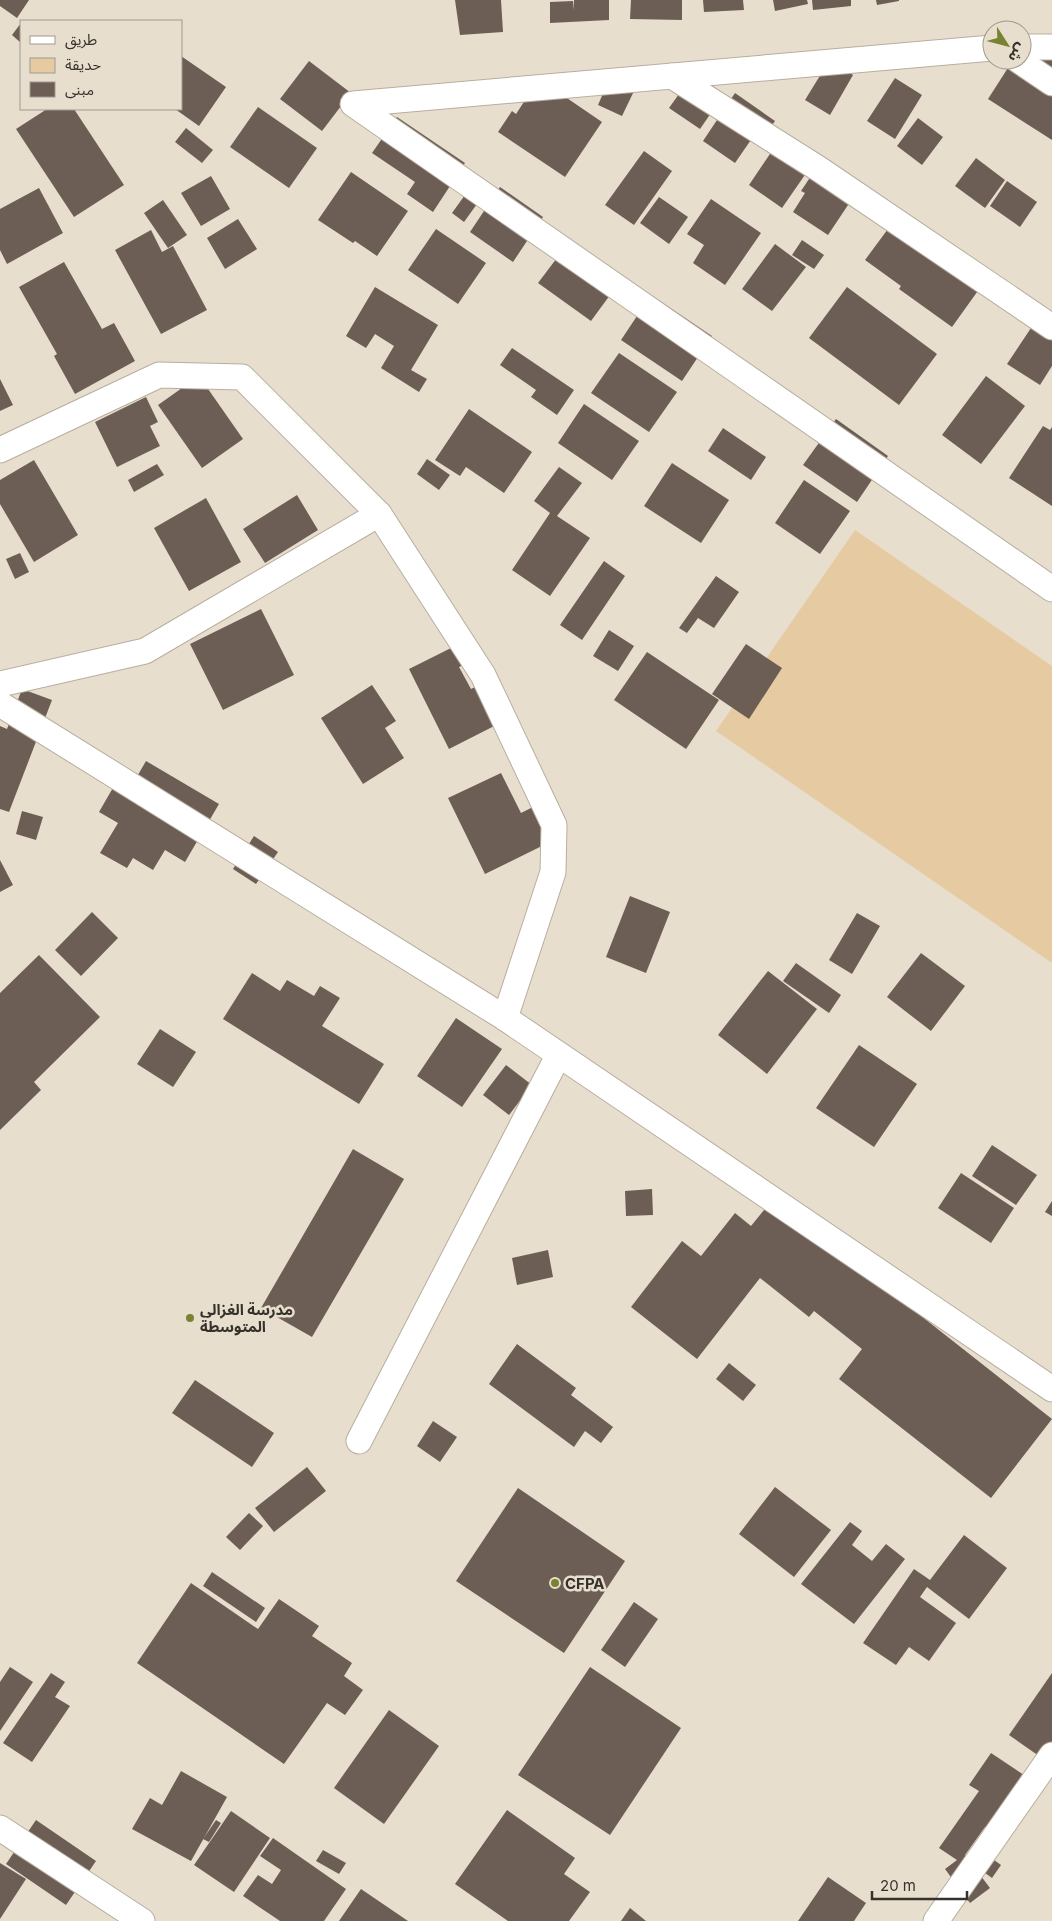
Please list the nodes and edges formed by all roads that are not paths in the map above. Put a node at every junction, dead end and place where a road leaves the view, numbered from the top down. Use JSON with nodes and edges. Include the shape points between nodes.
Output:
{"nodes":[{"id":1,"x":1032,"y":47,"type":"edge"},
{"id":2,"x":1052,"y":47,"type":"edge"},
{"id":3,"x":982,"y":49,"type":"edge"},
{"id":4,"x":1032,"y":69,"type":"edge"},
{"id":5,"x":672,"y":76,"type":"junction"},
{"id":6,"x":1052,"y":83,"type":"edge"},
{"id":7,"x":1052,"y":327,"type":"edge"},
{"id":8,"x":0,"y":450,"type":"edge"},
{"id":9,"x":379,"y":514,"type":"junction"},
{"id":10,"x":1052,"y":589,"type":"edge"},
{"id":11,"x":0,"y":684,"type":"edge"},
{"id":12,"x":0,"y":704,"type":"edge"},
{"id":13,"x":505,"y":1018,"type":"junction"},
{"id":14,"x":558,"y":1056,"type":"junction"},
{"id":15,"x":1052,"y":1389,"type":"edge"},
{"id":16,"x":359,"y":1441,"type":"dead end"},
{"id":17,"x":1052,"y":1755,"type":"edge"},
{"id":18,"x":0,"y":1828,"type":"edge"},
{"id":19,"x":142,"y":1921,"type":"edge"},
{"id":20,"x":936,"y":1921,"type":"edge"}],
"edges":[{"from":1,"to":2,"type":"street"},
{"from":3,"to":5,"type":"street"},
{"from":4,"to":6,"type":"street"},
{"from":5,"to":7,"type":"street","via":[[820,169]]},
{"from":5,"to":10,"type":"street","via":[[353,104]]},
{"from":8,"to":9,"type":"street","via":[[159,375],[242,377]]},
{"from":9,"to":11,"type":"street","via":[[145,650]]},
{"from":9,"to":13,"type":"street","via":[[483,675],[554,825],[553,872]]},
{"from":12,"to":13,"type":"street"},
{"from":13,"to":14,"type":"street"},
{"from":14,"to":15,"type":"street"},
{"from":14,"to":16,"type":"street"},
{"from":17,"to":20,"type":"street"},
{"from":18,"to":19,"type":"street"}]}
